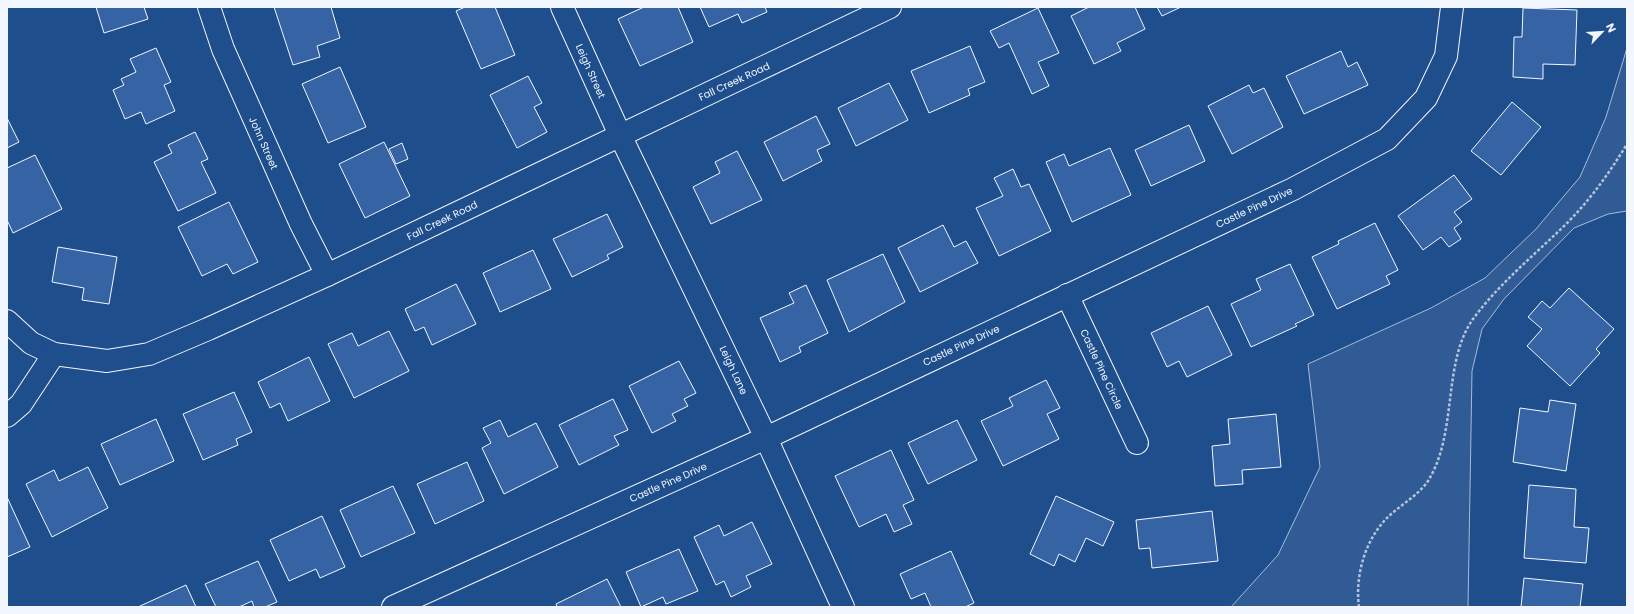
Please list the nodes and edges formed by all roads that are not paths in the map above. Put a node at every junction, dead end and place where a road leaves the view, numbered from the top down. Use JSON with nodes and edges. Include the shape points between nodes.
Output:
{"nodes":[{"id":1,"x":209,"y":7,"type":"edge"},
{"id":2,"x":562,"y":7,"type":"edge"},
{"id":3,"x":890,"y":7,"type":"edge"},
{"id":4,"x":1452,"y":7,"type":"edge"},
{"id":5,"x":620,"y":135,"type":"junction"},
{"id":6,"x":327,"y":275,"type":"junction"},
{"id":7,"x":1067,"y":295,"type":"junction"},
{"id":8,"x":7,"y":321,"type":"edge"},
{"id":9,"x":54,"y":354,"type":"junction"},
{"id":10,"x":7,"y":416,"type":"edge"},
{"id":11,"x":766,"y":438,"type":"junction"},
{"id":12,"x":1136,"y":443,"type":"dead end"},
{"id":13,"x":393,"y":607,"type":"edge"},
{"id":14,"x":843,"y":607,"type":"edge"}],
"edges":[{"from":1,"to":6,"type":"street","name":"John Street","via":[[229,64],[301,224]]},
{"from":2,"to":5,"type":"street","name":"Leigh Street"},
{"from":3,"to":5,"type":"street","name":"Fall Creek Road"},
{"from":4,"to":7,"type":"street","name":"Castle Pine Drive","via":[[1446,56],[1426,98],[1387,139],[1293,189]]},
{"from":5,"to":6,"type":"street","name":"Fall Creek Road"},
{"from":5,"to":11,"type":"street","name":"Leigh Lane"},
{"from":6,"to":9,"type":"street","name":"Fall Creek Road","via":[[149,354],[107,361]]},
{"from":7,"to":11,"type":"street","name":"Castle Pine Drive"},
{"from":7,"to":12,"type":"street","name":"Castle Pine Circle"},
{"from":8,"to":9,"type":"street","name":"Fall Creek Road","via":[[31,343]]},
{"from":9,"to":10,"type":"street","via":[[21,404]]},
{"from":11,"to":13,"type":"street","name":"Castle Pine Drive"},
{"from":11,"to":14,"type":"street","name":"Leigh Lane"}]}
